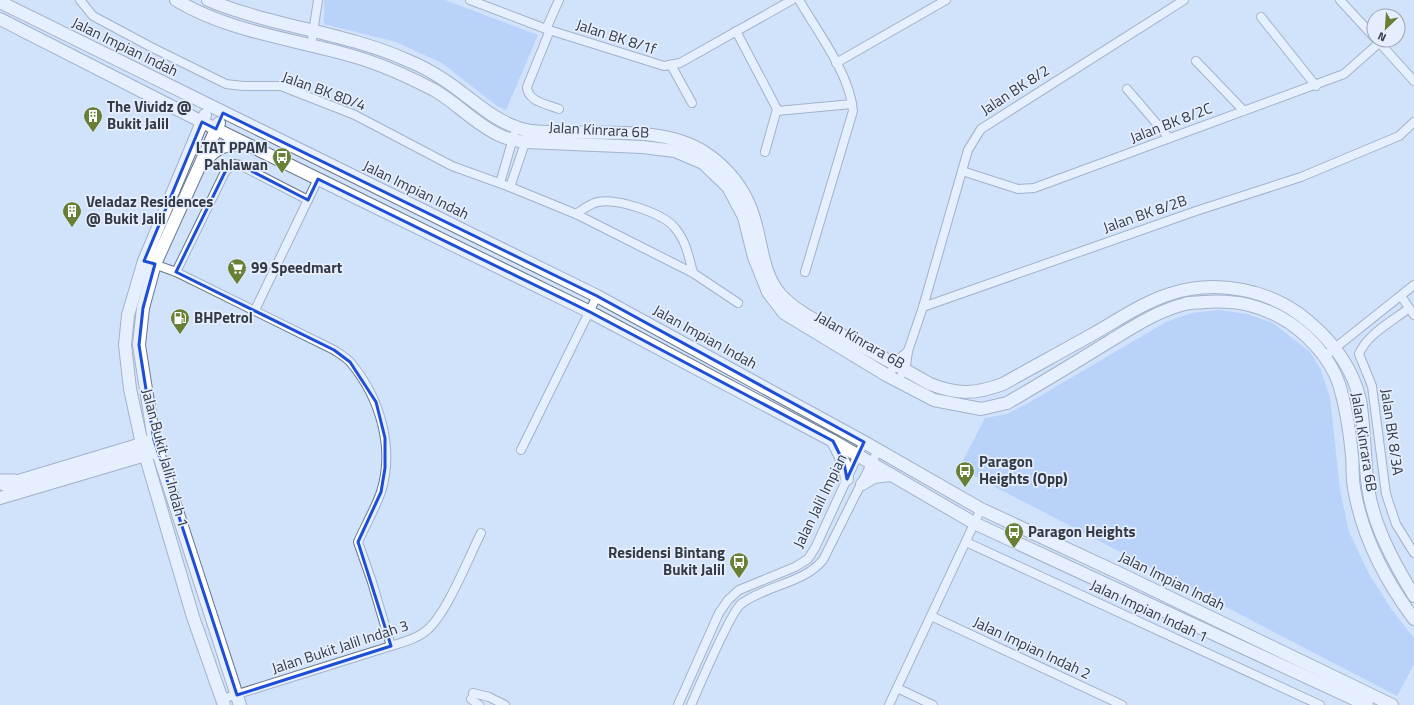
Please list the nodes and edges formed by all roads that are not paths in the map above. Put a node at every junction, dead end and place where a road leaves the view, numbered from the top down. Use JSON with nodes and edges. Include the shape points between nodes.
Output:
{"nodes":[{"id":1,"x":80,"y":0,"type":"edge"},
{"id":2,"x":176,"y":0,"type":"edge"},
{"id":3,"x":208,"y":0,"type":"edge"},
{"id":4,"x":318,"y":0,"type":"edge"},
{"id":5,"x":470,"y":0,"type":"edge"},
{"id":6,"x":559,"y":0,"type":"edge"},
{"id":7,"x":792,"y":0,"type":"edge"},
{"id":8,"x":799,"y":0,"type":"edge"},
{"id":9,"x":946,"y":0,"type":"edge"},
{"id":10,"x":1184,"y":0,"type":"edge"},
{"id":11,"x":1340,"y":0,"type":"edge"},
{"id":12,"x":0,"y":2,"type":"edge"},
{"id":13,"x":1261,"y":17,"type":"dead end"},
{"id":14,"x":0,"y":19,"type":"edge"},
{"id":15,"x":1366,"y":28,"type":"edge"},
{"id":16,"x":548,"y":30,"type":"junction"},
{"id":17,"x":736,"y":31,"type":"junction"},
{"id":18,"x":313,"y":32,"type":"junction"},
{"id":19,"x":311,"y":46,"type":"junction"},
{"id":20,"x":1369,"y":48,"type":"edge"},
{"id":21,"x":1384,"y":48,"type":"edge"},
{"id":22,"x":1196,"y":60,"type":"dead end"},
{"id":23,"x":836,"y":63,"type":"junction"},
{"id":24,"x":671,"y":65,"type":"junction"},
{"id":25,"x":1414,"y":81,"type":"edge"},
{"id":26,"x":1316,"y":86,"type":"junction"},
{"id":27,"x":1127,"y":89,"type":"dead end"},
{"id":28,"x":692,"y":103,"type":"dead end"},
{"id":29,"x":852,"y":104,"type":"junction"},
{"id":30,"x":209,"y":106,"type":"junction"},
{"id":31,"x":559,"y":109,"type":"dead end"},
{"id":32,"x":777,"y":111,"type":"junction"},
{"id":33,"x":1244,"y":111,"type":"junction"},
{"id":34,"x":223,"y":113,"type":"junction"},
{"id":35,"x":202,"y":122,"type":"junction"},
{"id":36,"x":1414,"y":122,"type":"edge"},
{"id":37,"x":516,"y":128,"type":"junction"},
{"id":38,"x":216,"y":129,"type":"junction"},
{"id":39,"x":527,"y":137,"type":"junction"},
{"id":40,"x":1169,"y":138,"type":"junction"},
{"id":41,"x":513,"y":140,"type":"junction"},
{"id":42,"x":246,"y":144,"type":"junction"},
{"id":43,"x":766,"y":152,"type":"dead end"},
{"id":44,"x":198,"y":168,"type":"junction"},
{"id":45,"x":962,"y":171,"type":"junction"},
{"id":46,"x":318,"y":179,"type":"junction"},
{"id":47,"x":500,"y":183,"type":"junction"},
{"id":48,"x":510,"y":186,"type":"junction"},
{"id":49,"x":308,"y":200,"type":"junction"},
{"id":50,"x":576,"y":214,"type":"junction"},
{"id":51,"x":144,"y":260,"type":"junction"},
{"id":52,"x":155,"y":264,"type":"junction"},
{"id":53,"x":176,"y":272,"type":"junction"},
{"id":54,"x":805,"y":272,"type":"dead end"},
{"id":55,"x":693,"y":273,"type":"junction"},
{"id":56,"x":1414,"y":285,"type":"edge"},
{"id":57,"x":597,"y":296,"type":"junction"},
{"id":58,"x":1401,"y":296,"type":"junction"},
{"id":59,"x":738,"y":303,"type":"dead end"},
{"id":60,"x":923,"y":307,"type":"junction"},
{"id":61,"x":255,"y":310,"type":"junction"},
{"id":62,"x":590,"y":312,"type":"junction"},
{"id":63,"x":1412,"y":312,"type":"edge"},
{"id":64,"x":1335,"y":348,"type":"junction"},
{"id":65,"x":1325,"y":356,"type":"junction"},
{"id":66,"x":900,"y":368,"type":"junction"},
{"id":67,"x":888,"y":376,"type":"junction"},
{"id":68,"x":898,"y":382,"type":"junction"},
{"id":69,"x":833,"y":442,"type":"junction"},
{"id":70,"x":864,"y":442,"type":"junction"},
{"id":71,"x":156,"y":446,"type":"junction"},
{"id":72,"x":143,"y":449,"type":"junction"},
{"id":73,"x":522,"y":450,"type":"dead end"},
{"id":74,"x":878,"y":450,"type":"junction"},
{"id":75,"x":857,"y":455,"type":"junction"},
{"id":76,"x":872,"y":464,"type":"junction"},
{"id":77,"x":890,"y":475,"type":"junction"},
{"id":78,"x":847,"y":479,"type":"junction"},
{"id":79,"x":5,"y":484,"type":"edge"},
{"id":80,"x":862,"y":484,"type":"junction"},
{"id":81,"x":0,"y":498,"type":"edge"},
{"id":82,"x":981,"y":510,"type":"junction"},
{"id":83,"x":974,"y":523,"type":"junction"},
{"id":84,"x":481,"y":533,"type":"dead end"},
{"id":85,"x":966,"y":542,"type":"junction"},
{"id":86,"x":1414,"y":554,"type":"edge"},
{"id":87,"x":1414,"y":596,"type":"edge"},
{"id":88,"x":209,"y":612,"type":"junction"},
{"id":89,"x":931,"y":616,"type":"junction"},
{"id":90,"x":193,"y":617,"type":"junction"},
{"id":91,"x":1414,"y":619,"type":"edge"},
{"id":92,"x":391,"y":646,"type":"junction"},
{"id":93,"x":897,"y":688,"type":"junction"},
{"id":94,"x":239,"y":700,"type":"edge"},
{"id":95,"x":223,"y":702,"type":"edge"},
{"id":96,"x":490,"y":702,"type":"edge"},
{"id":97,"x":479,"y":705,"type":"edge"},
{"id":98,"x":505,"y":705,"type":"edge"},
{"id":99,"x":678,"y":705,"type":"edge"},
{"id":100,"x":691,"y":705,"type":"edge"},
{"id":101,"x":889,"y":705,"type":"edge"},
{"id":102,"x":933,"y":705,"type":"edge"},
{"id":103,"x":1122,"y":705,"type":"edge"},
{"id":104,"x":1320,"y":705,"type":"edge"},
{"id":105,"x":1367,"y":705,"type":"edge"},
{"id":106,"x":1392,"y":705,"type":"edge"}],
"edges":[{"from":1,"to":47,"type":"street","name":"Jalan BK 8D/4","via":[[93,16],[226,84],[280,86],[356,115],[452,166]]},
{"from":2,"to":19,"type":"street","name":"Jalan Kinrara 6B","via":[[255,33]]},
{"from":3,"to":18,"type":"street","name":"Jalan Kinrara 6B","via":[[238,12]]},
{"from":4,"to":18,"type":"street"},
{"from":5,"to":16,"type":"street","name":"Jalan BK 8/1f"},
{"from":6,"to":16,"type":"street"},
{"from":7,"to":17,"type":"street","name":"Jalan BK 8/1f"},
{"from":8,"to":23,"type":"street"},
{"from":9,"to":23,"type":"street"},
{"from":10,"to":45,"type":"street","name":"Jalan BK 8/2","via":[[981,129],[968,150]]},
{"from":11,"to":15,"type":"street"},
{"from":12,"to":30,"type":"street","name":"Jalan Impian Indah"},
{"from":13,"to":26,"type":"street"},
{"from":14,"to":35,"type":"street","name":"Jalan Impian Indah"},
{"from":16,"to":24,"type":"street","name":"Jalan BK 8/1f","via":[[664,66]]},
{"from":16,"to":31,"type":"street","via":[[527,93],[535,100]]},
{"from":17,"to":24,"type":"street","name":"Jalan BK 8/1f","via":[[680,63]]},
{"from":17,"to":32,"type":"street"},
{"from":18,"to":19,"type":"street"},
{"from":18,"to":37,"type":"street","name":"Jalan Kinrara 6B","via":[[380,49],[410,61],[439,76],[489,114]]},
{"from":19,"to":41,"type":"street","name":"Jalan Kinrara 6B","via":[[356,57],[399,73],[436,92],[499,135]]},
{"from":20,"to":26,"type":"street","name":"Jalan BK 8/2C","via":[[1344,74]]},
{"from":21,"to":25,"type":"street"},
{"from":22,"to":33,"type":"street"},
{"from":23,"to":29,"type":"street"},
{"from":24,"to":28,"type":"street"},
{"from":26,"to":33,"type":"street","name":"Jalan BK 8/2C"},
{"from":27,"to":40,"type":"street"},
{"from":29,"to":32,"type":"street"},
{"from":29,"to":54,"type":"street","via":[[851,118]]},
{"from":30,"to":34,"type":"street","name":"Jalan Impian Indah"},
{"from":30,"to":35,"type":"street","name":"Jalan Bukit Jalil Indah 1"},
{"from":32,"to":43,"type":"street"},
{"from":33,"to":40,"type":"street","name":"Jalan BK 8/2C"},
{"from":34,"to":38,"type":"street","name":"Jalan Bukit Jalil Indah 1"},
{"from":34,"to":57,"type":"street","name":"Jalan Impian Indah"},
{"from":35,"to":38,"type":"street","name":"Jalan Impian Indah"},
{"from":35,"to":51,"type":"street","name":"Jalan Bukit Jalil Indah 1"},
{"from":36,"to":60,"type":"street","name":"Jalan BK 8/2B","via":[[1399,136],[1301,177]]},
{"from":37,"to":39,"type":"street","name":"Jalan Kinrara 6B"},
{"from":37,"to":41,"type":"street"},
{"from":38,"to":42,"type":"street","name":"Jalan Impian Indah"},
{"from":38,"to":44,"type":"street","name":"Jalan Bukit Jalil Indah 1"},
{"from":39,"to":41,"type":"street","name":"Jalan Kinrara 6B"},
{"from":39,"to":48,"type":"street"},
{"from":39,"to":66,"type":"street","name":"Jalan Kinrara 6B","via":[[652,135],[674,138],[706,153],[732,176],[743,192],[753,213],[771,280],[780,294],[798,310]]},
{"from":39,"to":67,"type":"street","name":"Jalan Kinrara 6B","via":[[675,151],[703,163],[728,187],[744,217],[754,257],[768,292],[784,313]]},
{"from":40,"to":45,"type":"street","name":"Jalan BK 8/2C","via":[[1137,152],[1034,188],[1018,189]]},
{"from":41,"to":47,"type":"street"},
{"from":42,"to":44,"type":"street","via":[[217,148]]},
{"from":42,"to":46,"type":"street","name":"Jalan Impian Indah"},
{"from":44,"to":52,"type":"street","name":"Jalan Bukit Jalil Indah 1"},
{"from":45,"to":60,"type":"street","name":"Jalan BK 8/2"},
{"from":46,"to":49,"type":"street"},
{"from":46,"to":62,"type":"street","name":"Jalan Impian Indah"},
{"from":47,"to":48,"type":"street","name":"Jalan BK 8D/4"},
{"from":48,"to":50,"type":"street","name":"Jalan BK 8D/4"},
{"from":49,"to":53,"type":"street","via":[[240,165],[233,164],[225,172]]},
{"from":49,"to":61,"type":"street"},
{"from":50,"to":55,"type":"street","name":"Jalan BK 8D/4"},
{"from":50,"to":55,"type":"street","via":[[597,202],[616,201],[645,209],[674,227],[688,249]]},
{"from":51,"to":52,"type":"street"},
{"from":51,"to":72,"type":"street","name":"Jalan Bukit Jalil Indah 1","via":[[128,315],[125,345],[130,389]]},
{"from":52,"to":53,"type":"street"},
{"from":52,"to":71,"type":"street","name":"Jalan Bukit Jalil Indah 1","via":[[143,308],[139,345]]},
{"from":53,"to":61,"type":"street"},
{"from":55,"to":59,"type":"street","name":"Jalan BK 8D/4"},
{"from":56,"to":58,"type":"street"},
{"from":57,"to":62,"type":"street"},
{"from":57,"to":70,"type":"street","name":"Jalan Impian Indah"},
{"from":58,"to":63,"type":"street"},
{"from":58,"to":64,"type":"street"},
{"from":60,"to":66,"type":"street"},
{"from":61,"to":92,"type":"street","via":[[334,350],[350,362],[376,402],[385,438],[385,468],[381,492],[358,542]]},
{"from":62,"to":69,"type":"street","name":"Jalan Impian Indah"},
{"from":62,"to":73,"type":"street"},
{"from":63,"to":86,"type":"street","name":"Jalan BK 8/3A","via":[[1373,336],[1365,343],[1359,354],[1372,386],[1386,494],[1396,524]]},
{"from":64,"to":65,"type":"street"},
{"from":64,"to":66,"type":"street","name":"Jalan Kinrara 6B","via":[[1322,332],[1301,315],[1281,302],[1259,293],[1214,288],[1187,289],[1147,303],[1003,384],[984,391],[944,389]]},
{"from":64,"to":87,"type":"street","name":"Jalan Kinrara 6B","via":[[1353,378],[1360,401],[1368,488],[1372,505],[1381,533]]},
{"from":65,"to":68,"type":"street","name":"Jalan Kinrara 6B","via":[[1302,332],[1278,316],[1249,304],[1225,300],[1185,304],[1150,317],[1007,403],[981,409],[934,400]]},
{"from":65,"to":91,"type":"street","name":"Jalan Kinrara 6B","via":[[1342,393],[1352,454],[1354,487],[1363,522],[1377,560],[1399,599]]},
{"from":66,"to":67,"type":"street"},
{"from":66,"to":68,"type":"street"},
{"from":67,"to":68,"type":"street","name":"Jalan Kinrara 6B"},
{"from":69,"to":75,"type":"street","name":"Jalan Impian Indah"},
{"from":69,"to":78,"type":"street","via":[[844,463]]},
{"from":70,"to":74,"type":"street","name":"Jalan Impian Indah"},
{"from":70,"to":75,"type":"street","name":"Jalan Jalil Impian"},
{"from":71,"to":72,"type":"street"},
{"from":71,"to":88,"type":"street","name":"Jalan Bukit Jalil Indah 1"},
{"from":72,"to":79,"type":"street"},
{"from":72,"to":81,"type":"street"},
{"from":72,"to":90,"type":"street","name":"Jalan Bukit Jalil Indah 1"},
{"from":74,"to":76,"type":"street","name":"Jalan Jalil Impian"},
{"from":74,"to":82,"type":"street","name":"Jalan Impian Indah"},
{"from":75,"to":76,"type":"street","name":"Jalan Impian Indah"},
{"from":75,"to":78,"type":"street","name":"Jalan Jalil Impian"},
{"from":76,"to":77,"type":"street","name":"Jalan Impian Indah"},
{"from":76,"to":80,"type":"street","name":"Jalan Jalil Impian"},
{"from":77,"to":80,"type":"street","via":[[874,477]]},
{"from":77,"to":83,"type":"street","name":"Jalan Impian Indah"},
{"from":78,"to":99,"type":"street","name":"Jalan Jalil Impian","via":[[808,559],[739,590],[728,600],[719,613]]},
{"from":80,"to":100,"type":"street","name":"Jalan Jalil Impian","via":[[817,567],[756,594],[739,605]]},
{"from":82,"to":83,"type":"street"},
{"from":82,"to":106,"type":"street","name":"Jalan Impian Indah","via":[[1121,574]]},
{"from":83,"to":85,"type":"street"},
{"from":83,"to":105,"type":"street","name":"Jalan Impian Indah"},
{"from":84,"to":92,"type":"street","name":"Jalan Bukit Jalil Indah 3","via":[[435,622],[415,638]]},
{"from":85,"to":89,"type":"street"},
{"from":85,"to":104,"type":"street","name":"Jalan Impian Indah 1"},
{"from":88,"to":90,"type":"street"},
{"from":88,"to":94,"type":"street","name":"Jalan Bukit Jalil Indah 1"},
{"from":89,"to":93,"type":"street"},
{"from":89,"to":103,"type":"street","name":"Jalan Impian Indah 2"},
{"from":90,"to":95,"type":"street","name":"Jalan Bukit Jalil Indah 1"},
{"from":92,"to":94,"type":"street","name":"Jalan Bukit Jalil Indah 3"},
{"from":93,"to":101,"type":"street"},
{"from":93,"to":102,"type":"street"},
{"from":94,"to":95,"type":"street","name":"Jalan Bukit Jalil Indah 3"},
{"from":96,"to":97,"type":"street","via":[[472,696]]},
{"from":96,"to":98,"type":"street"}]}
